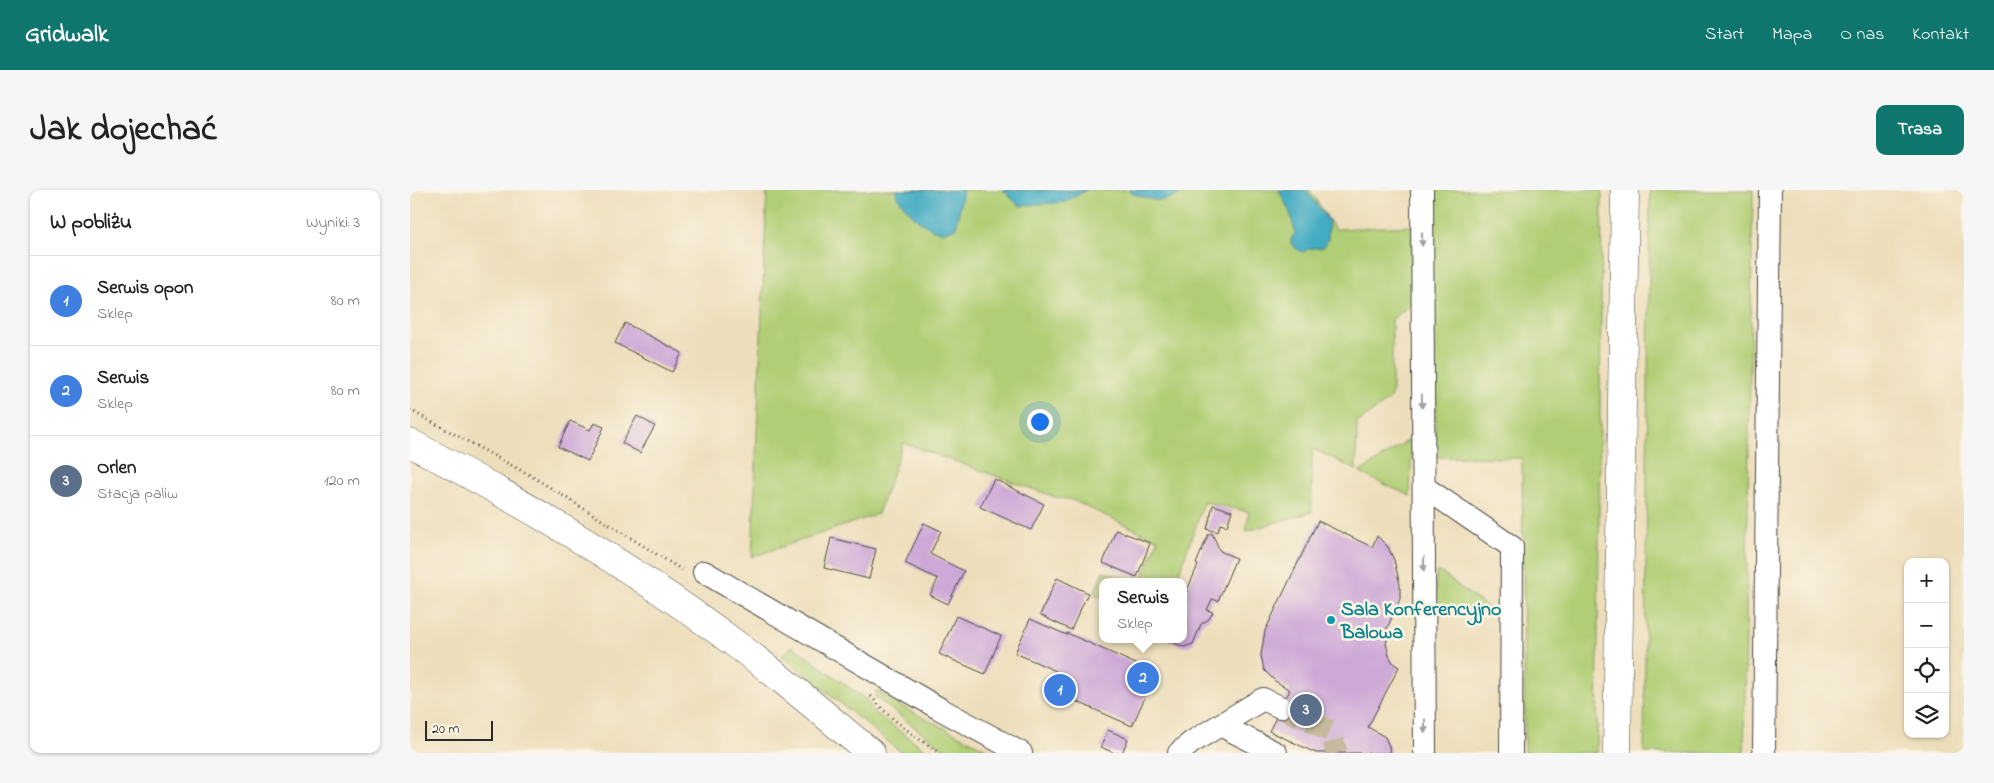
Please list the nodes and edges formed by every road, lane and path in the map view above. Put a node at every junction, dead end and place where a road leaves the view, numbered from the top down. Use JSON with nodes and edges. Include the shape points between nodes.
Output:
{"nodes":[{"id":1,"x":1422,"y":190,"type":"edge"},
{"id":2,"x":1625,"y":190,"type":"edge"},
{"id":3,"x":1770,"y":190,"type":"edge"},
{"id":4,"x":410,"y":443,"type":"edge"},
{"id":5,"x":1424,"y":487,"type":"junction"},
{"id":6,"x":704,"y":572,"type":"dead end"},
{"id":7,"x":1280,"y":707,"type":"tunnel mouth"},
{"id":8,"x":1220,"y":726,"type":"junction"},
{"id":9,"x":871,"y":753,"type":"edge"},
{"id":10,"x":1021,"y":753,"type":"edge"},
{"id":11,"x":1179,"y":753,"type":"edge"},
{"id":12,"x":1276,"y":753,"type":"edge"},
{"id":13,"x":1425,"y":753,"type":"edge"},
{"id":14,"x":1511,"y":753,"type":"edge"},
{"id":15,"x":1617,"y":753,"type":"edge"},
{"id":16,"x":1764,"y":753,"type":"edge"}],
"edges":[{"from":1,"to":5,"type":"lane","one_way":true},
{"from":2,"to":15,"type":"main road"},
{"from":3,"to":16,"type":"lane"},
{"from":4,"to":9,"type":"main road","via":[[467,472],[600,550],[741,648]]},
{"from":5,"to":13,"type":"lane","one_way":true},
{"from":5,"to":14,"type":"lane","via":[[1512,547]]},
{"from":6,"to":10,"type":"lane"},
{"from":7,"to":8,"type":"lane","via":[[1263,699]]},
{"from":8,"to":11,"type":"lane"},
{"from":8,"to":12,"type":"lane"}]}
